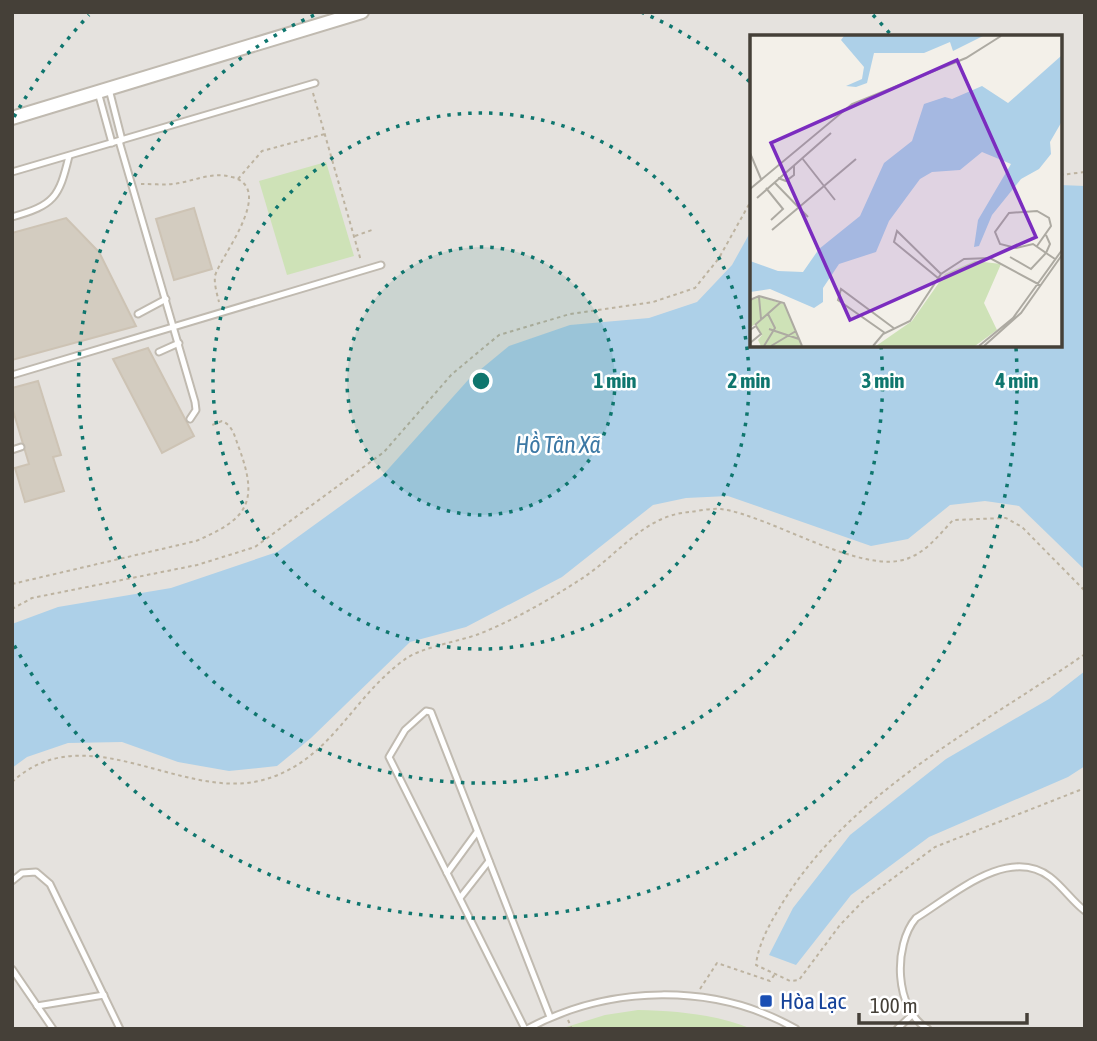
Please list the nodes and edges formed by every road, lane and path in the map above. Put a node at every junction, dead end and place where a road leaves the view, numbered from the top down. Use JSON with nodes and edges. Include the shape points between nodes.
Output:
{"nodes":[{"id":1,"x":362,"y":12,"type":"edge"},
{"id":2,"x":315,"y":83,"type":"dead end"},
{"id":3,"x":103,"y":91,"type":"junction"},
{"id":4,"x":313,"y":92,"type":"dead end"},
{"id":5,"x":12,"y":118,"type":"edge"},
{"id":6,"x":325,"y":134,"type":"junction"},
{"id":7,"x":118,"y":141,"type":"junction"},
{"id":8,"x":69,"y":156,"type":"junction"},
{"id":9,"x":12,"y":172,"type":"edge"},
{"id":10,"x":1085,"y":172,"type":"edge"},
{"id":11,"x":1062,"y":175,"type":"edge"},
{"id":12,"x":238,"y":180,"type":"junction"},
{"id":13,"x":139,"y":184,"type":"dead end"},
{"id":14,"x":750,"y":203,"type":"edge"},
{"id":15,"x":12,"y":217,"type":"edge"},
{"id":16,"x":372,"y":230,"type":"dead end"},
{"id":17,"x":354,"y":236,"type":"junction"},
{"id":18,"x":361,"y":261,"type":"dead end"},
{"id":19,"x":381,"y":264,"type":"dead end"},
{"id":20,"x":166,"y":299,"type":"junction"},
{"id":21,"x":219,"y":302,"type":"dead end"},
{"id":22,"x":138,"y":314,"type":"dead end"},
{"id":23,"x":174,"y":325,"type":"junction"},
{"id":24,"x":178,"y":343,"type":"junction"},
{"id":25,"x":159,"y":352,"type":"dead end"},
{"id":26,"x":12,"y":375,"type":"edge"},
{"id":27,"x":190,"y":419,"type":"dead end"},
{"id":28,"x":210,"y":426,"type":"dead end"},
{"id":29,"x":21,"y":447,"type":"dead end"},
{"id":30,"x":12,"y":450,"type":"edge"},
{"id":31,"x":12,"y":584,"type":"edge"},
{"id":32,"x":1085,"y":591,"type":"edge"},
{"id":33,"x":12,"y":609,"type":"edge"},
{"id":34,"x":1085,"y":654,"type":"edge"},
{"id":35,"x":12,"y":782,"type":"edge"},
{"id":36,"x":1085,"y":788,"type":"edge"},
{"id":37,"x":477,"y":832,"type":"junction"},
{"id":38,"x":489,"y":860,"type":"junction"},
{"id":39,"x":447,"y":873,"type":"junction"},
{"id":40,"x":12,"y":881,"type":"edge"},
{"id":41,"x":460,"y":898,"type":"junction"},
{"id":42,"x":1085,"y":911,"type":"edge"},
{"id":43,"x":12,"y":969,"type":"edge"},
{"id":44,"x":776,"y":974,"type":"junction"},
{"id":45,"x":104,"y":995,"type":"junction"},
{"id":46,"x":696,"y":996,"type":"junction"},
{"id":47,"x":37,"y":1006,"type":"junction"},
{"id":48,"x":550,"y":1017,"type":"junction"},
{"id":49,"x":911,"y":1017,"type":"junction"},
{"id":50,"x":52,"y":1029,"type":"edge"},
{"id":51,"x":120,"y":1029,"type":"edge"},
{"id":52,"x":526,"y":1029,"type":"edge"},
{"id":53,"x":796,"y":1029,"type":"edge"},
{"id":54,"x":897,"y":1029,"type":"edge"},
{"id":55,"x":928,"y":1029,"type":"edge"}],
"edges":[{"from":1,"to":3,"type":"street"},
{"from":2,"to":7,"type":"lane"},
{"from":3,"to":5,"type":"street"},
{"from":3,"to":7,"type":"lane"},
{"from":3,"to":7,"type":"lane"},
{"from":4,"to":6,"type":"path"},
{"from":6,"to":12,"type":"path","via":[[262,151]]},
{"from":6,"to":17,"type":"path"},
{"from":7,"to":8,"type":"lane"},
{"from":7,"to":20,"type":"lane"},
{"from":8,"to":9,"type":"lane"},
{"from":8,"to":15,"type":"lane","via":[[51,201]]},
{"from":10,"to":11,"type":"path"},
{"from":12,"to":13,"type":"path","via":[[219,176]]},
{"from":12,"to":21,"type":"path","via":[[247,195],[247,209],[240,233],[215,276]]},
{"from":14,"to":33,"type":"path","via":[[719,258],[695,288],[653,302],[570,314],[499,335],[452,374],[384,452],[255,547],[197,565],[32,598]]},
{"from":16,"to":17,"type":"path"},
{"from":17,"to":18,"type":"path"},
{"from":19,"to":23,"type":"lane"},
{"from":20,"to":22,"type":"lane"},
{"from":20,"to":23,"type":"lane"},
{"from":23,"to":24,"type":"lane"},
{"from":23,"to":26,"type":"lane"},
{"from":24,"to":25,"type":"lane"},
{"from":24,"to":27,"type":"lane","via":[[195,402]]},
{"from":28,"to":31,"type":"path","via":[[222,421],[232,428],[251,487],[248,502],[228,524],[196,541]]},
{"from":29,"to":30,"type":"lane"},
{"from":32,"to":35,"type":"path","via":[[1022,527],[1006,518],[953,520],[929,546],[908,559],[879,562],[858,559],[738,513],[718,509],[671,513],[638,533],[596,570],[531,609],[481,633],[405,658],[372,689],[325,746],[293,768],[259,781],[230,784],[85,756],[28,767]]},
{"from":34,"to":44,"type":"path","via":[[893,786],[844,828],[807,867],[769,924],[756,965]]},
{"from":36,"to":44,"type":"path","via":[[935,847],[865,899],[799,980]]},
{"from":37,"to":38,"type":"lane"},
{"from":37,"to":39,"type":"lane"},
{"from":37,"to":39,"type":"lane","via":[[431,712],[426,711],[405,730],[389,757]]},
{"from":38,"to":41,"type":"lane"},
{"from":38,"to":48,"type":"lane"},
{"from":39,"to":41,"type":"lane"},
{"from":40,"to":45,"type":"lane","via":[[22,873],[43,875]]},
{"from":41,"to":52,"type":"lane"},
{"from":42,"to":49,"type":"lane","via":[[1049,876],[1016,866],[1000,867],[906,929],[902,942],[904,998]]},
{"from":43,"to":47,"type":"lane"},
{"from":44,"to":46,"type":"path","via":[[769,981],[717,963]]},
{"from":45,"to":47,"type":"lane"},
{"from":45,"to":51,"type":"lane"},
{"from":46,"to":48,"type":"lane","via":[[637,994]]},
{"from":46,"to":53,"type":"lane","via":[[774,1016]]},
{"from":47,"to":50,"type":"lane"},
{"from":48,"to":52,"type":"lane"},
{"from":49,"to":54,"type":"lane"},
{"from":49,"to":55,"type":"lane"}]}
